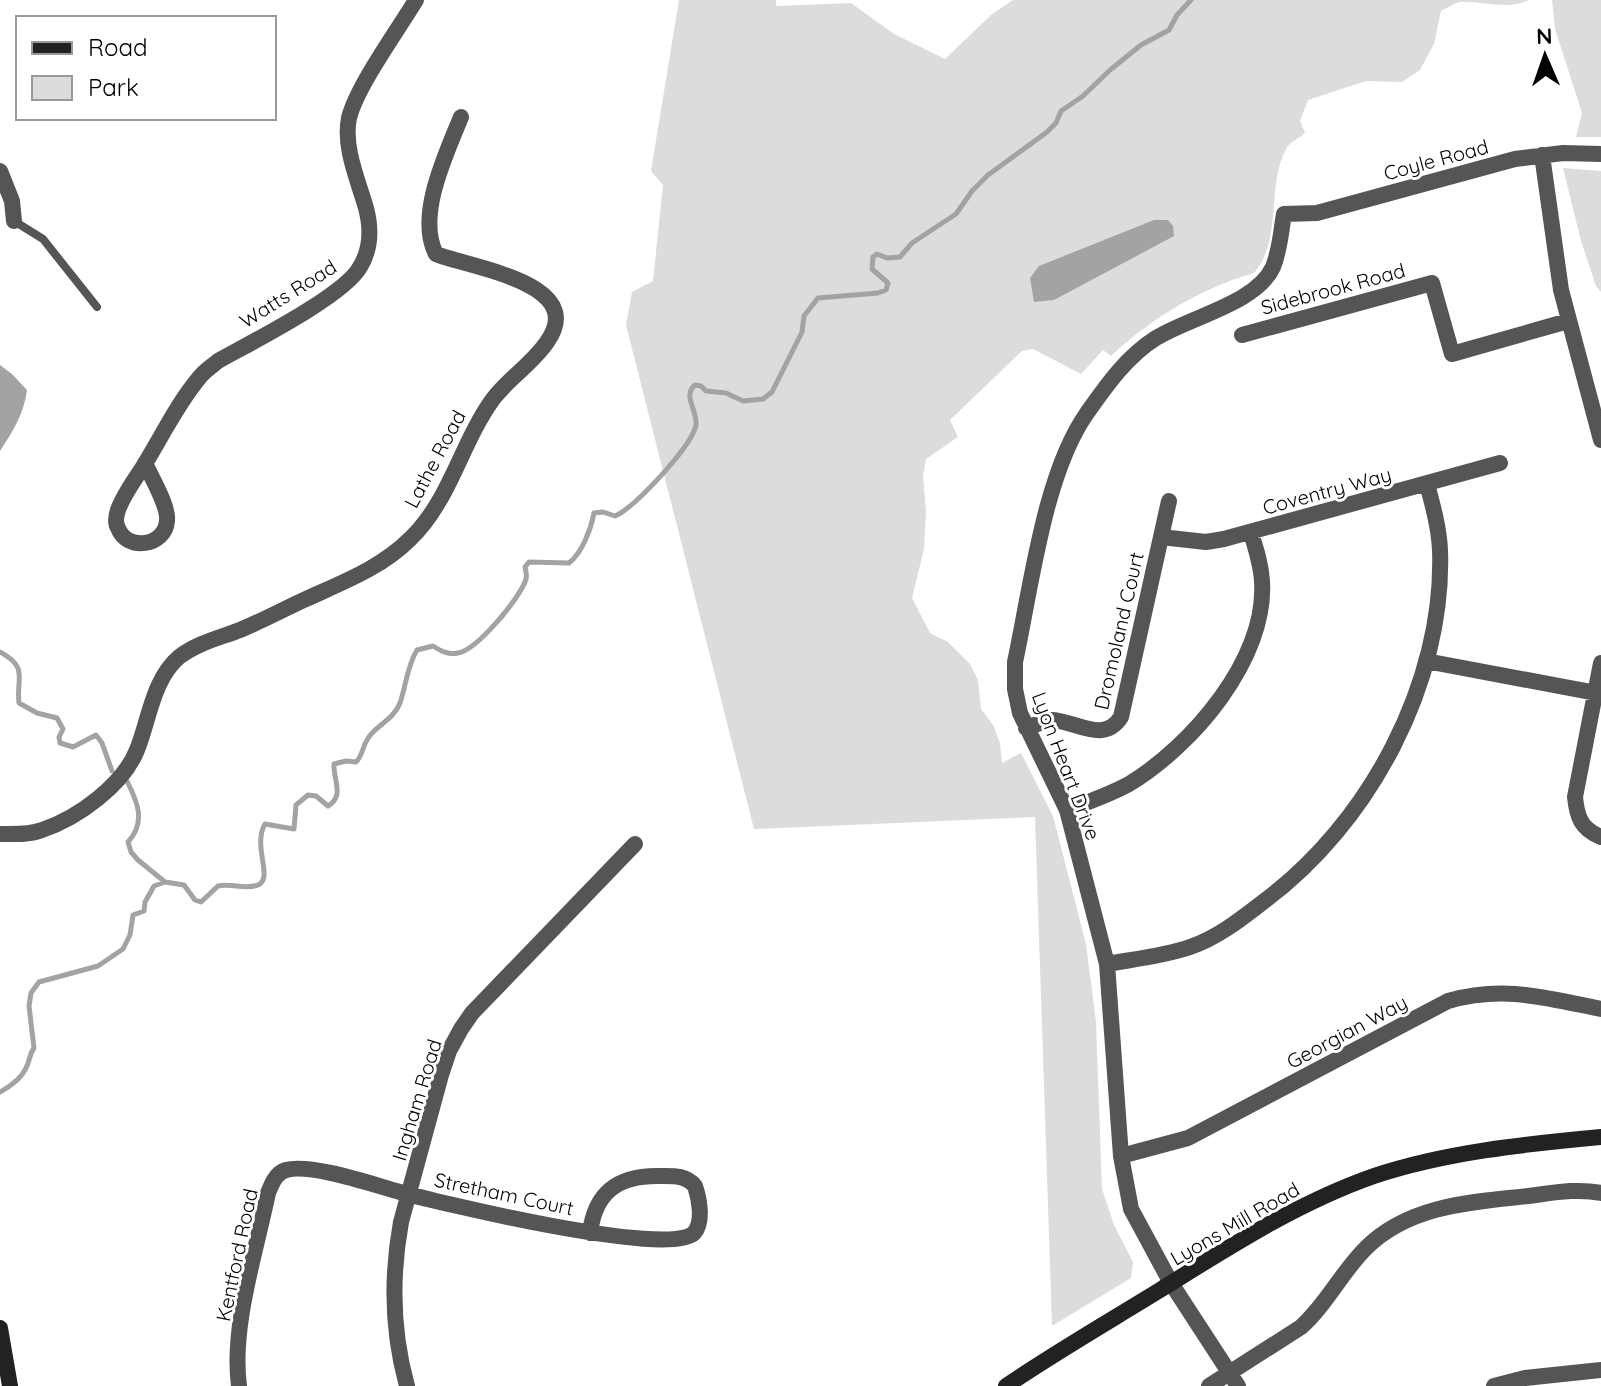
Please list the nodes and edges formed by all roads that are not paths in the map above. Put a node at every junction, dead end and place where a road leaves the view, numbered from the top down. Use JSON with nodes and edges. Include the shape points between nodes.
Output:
{"nodes":[{"id":1,"x":416,"y":0,"type":"edge"},
{"id":2,"x":461,"y":117,"type":"dead end"},
{"id":3,"x":1601,"y":154,"type":"edge"},
{"id":4,"x":1542,"y":155,"type":"junction"},
{"id":5,"x":0,"y":171,"type":"edge"},
{"id":6,"x":1284,"y":214,"type":"joint"},
{"id":7,"x":14,"y":221,"type":"joint"},
{"id":8,"x":97,"y":307,"type":"dead end"},
{"id":9,"x":1568,"y":321,"type":"junction"},
{"id":10,"x":1242,"y":335,"type":"dead end"},
{"id":11,"x":1601,"y":440,"type":"edge"},
{"id":12,"x":145,"y":463,"type":"junction"},
{"id":13,"x":1500,"y":463,"type":"dead end"},
{"id":14,"x":1427,"y":484,"type":"junction"},
{"id":15,"x":1169,"y":501,"type":"dead end"},
{"id":16,"x":1251,"y":533,"type":"junction"},
{"id":17,"x":1161,"y":537,"type":"junction"},
{"id":18,"x":1426,"y":661,"type":"junction"},
{"id":19,"x":1601,"y":663,"type":"edge"},
{"id":20,"x":1598,"y":694,"type":"edge"},
{"id":21,"x":1026,"y":728,"type":"junction"},
{"id":22,"x":1067,"y":810,"type":"junction"},
{"id":23,"x":0,"y":834,"type":"edge"},
{"id":24,"x":1601,"y":837,"type":"edge"},
{"id":25,"x":635,"y":844,"type":"dead end"},
{"id":26,"x":1107,"y":964,"type":"junction"},
{"id":27,"x":1601,"y":1009,"type":"edge"},
{"id":28,"x":1601,"y":1137,"type":"edge"},
{"id":29,"x":1121,"y":1156,"type":"junction"},
{"id":30,"x":1601,"y":1193,"type":"edge"},
{"id":31,"x":410,"y":1194,"type":"junction"},
{"id":32,"x":590,"y":1233,"type":"junction"},
{"id":33,"x":1171,"y":1283,"type":"junction"},
{"id":34,"x":0,"y":1328,"type":"edge"},
{"id":35,"x":1601,"y":1370,"type":"edge"},
{"id":36,"x":1234,"y":1379,"type":"edge"},
{"id":37,"x":10,"y":1386,"type":"edge"},
{"id":38,"x":239,"y":1386,"type":"edge"},
{"id":39,"x":407,"y":1386,"type":"edge"},
{"id":40,"x":1006,"y":1386,"type":"edge"},
{"id":41,"x":1209,"y":1386,"type":"edge"},
{"id":42,"x":1494,"y":1386,"type":"edge"}],
"edges":[{"from":1,"to":12,"type":"street","name":"Watts Road","via":[[349,118],[350,149],[370,234],[361,266],[332,294],[201,374]]},
{"from":2,"to":23,"type":"street","name":"Lathe Road","via":[[441,164],[430,243],[436,254],[536,287],[548,296],[556,324],[550,339],[481,416],[431,516],[410,539],[356,578],[192,648],[164,675],[136,751],[116,784],[42,830]]},
{"from":3,"to":4,"type":"street","name":"Coyle Road"},
{"from":4,"to":6,"type":"street","name":"Coyle Road","via":[[1317,213]]},
{"from":4,"to":9,"type":"street"},
{"from":5,"to":7,"type":"street"},
{"from":6,"to":21,"type":"street","name":"Lyon Heart Drive","via":[[1278,254],[1265,280],[1240,298],[1154,339],[1126,362],[1068,445],[1048,507],[1015,662],[1015,689]]},
{"from":7,"to":8,"type":"lane","via":[[43,239]]},
{"from":9,"to":10,"type":"street","name":"Sidebrook Road","via":[[1452,354],[1432,283]]},
{"from":9,"to":11,"type":"street"},
{"from":12,"to":12,"type":"street","name":"Watts Road","via":[[116,517],[123,537],[138,543],[159,538],[167,521]]},
{"from":13,"to":14,"type":"street","name":"Coventry Way"},
{"from":14,"to":16,"type":"street","name":"Coventry Way"},
{"from":14,"to":18,"type":"street","via":[[1440,551]]},
{"from":15,"to":17,"type":"street","name":"Dromoland Court"},
{"from":16,"to":17,"type":"street","name":"Coventry Way","via":[[1206,542]]},
{"from":16,"to":22,"type":"street","via":[[1262,583],[1260,606],[1241,664],[1223,694],[1155,766],[1104,796]]},
{"from":17,"to":21,"type":"street","name":"Dromoland Court","via":[[1125,706],[1116,725],[1099,731],[1050,720]]},
{"from":18,"to":20,"type":"street"},
{"from":18,"to":26,"type":"street","via":[[1386,762],[1346,822],[1299,873],[1236,922],[1193,946]]},
{"from":19,"to":20,"type":"street"},
{"from":20,"to":24,"type":"street","via":[[1575,797],[1582,825]]},
{"from":21,"to":22,"type":"street","name":"Lyon Heart Drive"},
{"from":22,"to":26,"type":"street","name":"Lyon Heart Drive"},
{"from":25,"to":31,"type":"street","name":"Ingham Road","via":[[466,1021],[449,1051]]},
{"from":26,"to":29,"type":"street","name":"Lyon Heart Drive"},
{"from":27,"to":29,"type":"street","name":"Georgian Way","via":[[1503,991],[1448,1001],[1188,1138]]},
{"from":28,"to":33,"type":"main road","name":"Lyons Mill Road","via":[[1495,1150],[1375,1176],[1273,1221]]},
{"from":29,"to":33,"type":"street","name":"Lyon Heart Drive","via":[[1131,1209]]},
{"from":30,"to":36,"type":"street","via":[[1571,1191],[1466,1203],[1405,1221],[1368,1246],[1308,1321]]},
{"from":31,"to":32,"type":"street","name":"Stretham Court"},
{"from":31,"to":38,"type":"street","name":"Kentford Road","via":[[316,1170],[296,1168],[274,1179],[243,1312]]},
{"from":31,"to":39,"type":"street","name":"Ingham Road","via":[[394,1284],[397,1342]]},
{"from":32,"to":32,"type":"street","name":"Stretham Court","via":[[686,1238],[695,1232],[700,1216],[695,1186],[674,1176],[642,1175],[620,1182],[596,1204]]},
{"from":33,"to":36,"type":"street","name":"Lyon Heart Drive"},
{"from":33,"to":40,"type":"main road","name":"Lyons Mill Road"},
{"from":34,"to":37,"type":"main road"},
{"from":35,"to":42,"type":"street"},
{"from":36,"to":41,"type":"street"}]}
